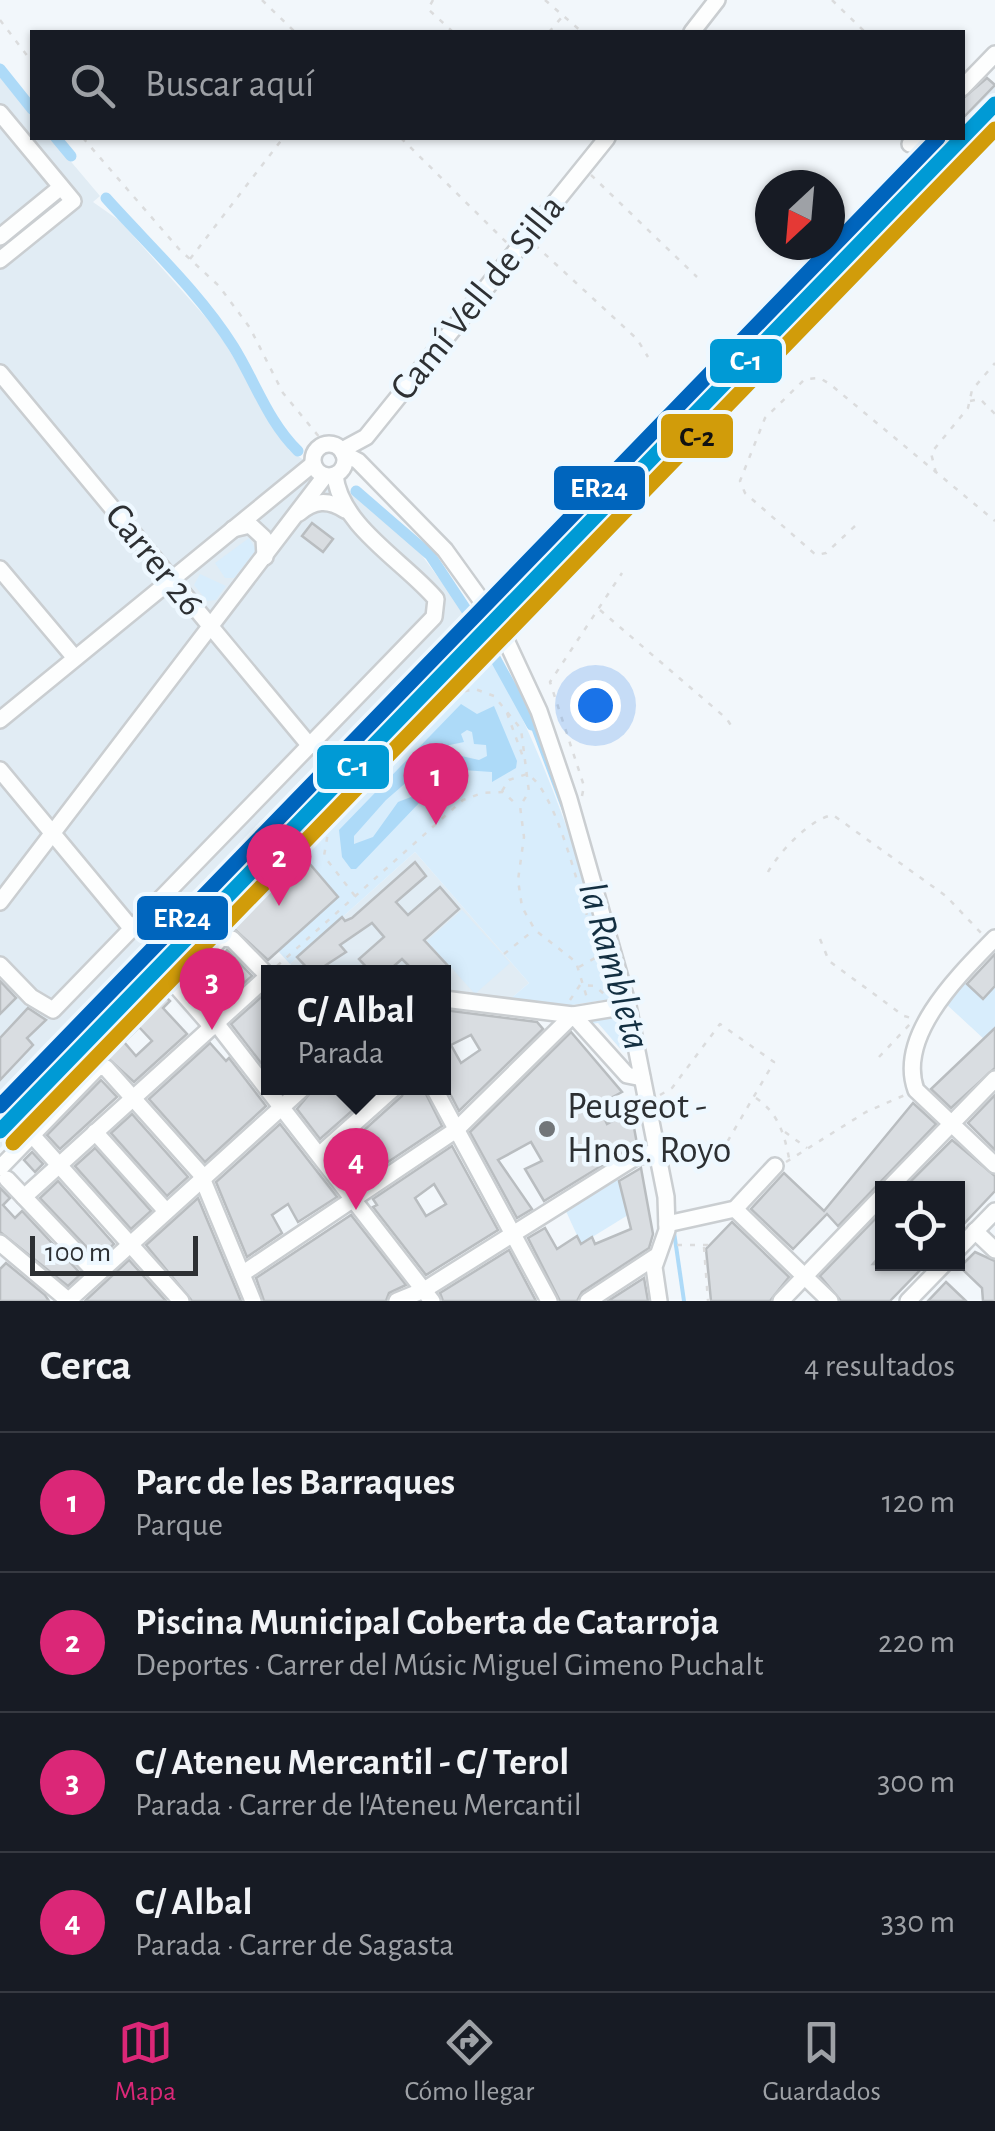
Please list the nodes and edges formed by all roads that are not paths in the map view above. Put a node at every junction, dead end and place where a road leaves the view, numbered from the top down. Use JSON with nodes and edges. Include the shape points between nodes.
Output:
{"nodes":[{"id":1,"x":717,"y":0,"type":"edge"},
{"id":2,"x":694,"y":30,"type":"edge"},
{"id":3,"x":995,"y":54,"type":"edge"},
{"id":4,"x":965,"y":85,"type":"edge"},
{"id":5,"x":0,"y":113,"type":"edge"},
{"id":6,"x":605,"y":140,"type":"edge"},
{"id":7,"x":61,"y":187,"type":"junction"},
{"id":8,"x":0,"y":237,"type":"edge"},
{"id":9,"x":0,"y":260,"type":"edge"},
{"id":10,"x":0,"y":373,"type":"edge"},
{"id":11,"x":342,"y":451,"type":"junction"},
{"id":12,"x":328,"y":472,"type":"junction"},
{"id":13,"x":372,"y":475,"type":"junction"},
{"id":14,"x":352,"y":515,"type":"junction"},
{"id":15,"x":294,"y":518,"type":"junction"},
{"id":16,"x":233,"y":529,"type":"junction"},
{"id":17,"x":265,"y":557,"type":"junction"},
{"id":18,"x":0,"y":569,"type":"edge"},
{"id":19,"x":172,"y":579,"type":"junction"},
{"id":20,"x":481,"y":600,"type":"tunnel mouth"},
{"id":21,"x":209,"y":629,"type":"junction"},
{"id":22,"x":504,"y":638,"type":"tunnel mouth"},
{"id":23,"x":75,"y":658,"type":"junction"},
{"id":24,"x":0,"y":720,"type":"edge"},
{"id":25,"x":310,"y":746,"type":"junction"},
{"id":26,"x":0,"y":770,"type":"edge"},
{"id":27,"x":53,"y":834,"type":"junction"},
{"id":28,"x":0,"y":902,"type":"edge"},
{"id":29,"x":132,"y":929,"type":"junction"},
{"id":30,"x":993,"y":940,"type":"edge"},
{"id":31,"x":0,"y":965,"type":"edge"},
{"id":32,"x":261,"y":966,"type":"edge"},
{"id":33,"x":261,"y":983,"type":"edge"},
{"id":34,"x":451,"y":1000,"type":"edge"},
{"id":35,"x":628,"y":1006,"type":"junction"},
{"id":36,"x":571,"y":1011,"type":"junction"},
{"id":37,"x":214,"y":1025,"type":"junction"},
{"id":38,"x":642,"y":1078,"type":"junction"},
{"id":39,"x":995,"y":1079,"type":"edge"},
{"id":40,"x":261,"y":1083,"type":"edge"},
{"id":41,"x":271,"y":1095,"type":"edge"},
{"id":42,"x":295,"y":1095,"type":"edge"},
{"id":43,"x":386,"y":1095,"type":"edge"},
{"id":44,"x":438,"y":1095,"type":"edge"},
{"id":45,"x":134,"y":1097,"type":"junction"},
{"id":46,"x":281,"y":1107,"type":"junction"},
{"id":47,"x":952,"y":1124,"type":"junction"},
{"id":48,"x":456,"y":1130,"type":"junction"},
{"id":49,"x":95,"y":1132,"type":"junction"},
{"id":50,"x":32,"y":1135,"type":"junction"},
{"id":51,"x":318,"y":1155,"type":"junction"},
{"id":52,"x":659,"y":1155,"type":"junction"},
{"id":53,"x":784,"y":1162,"type":"road end"},
{"id":54,"x":58,"y":1164,"type":"junction"},
{"id":55,"x":995,"y":1165,"type":"edge"},
{"id":56,"x":3,"y":1173,"type":"edge"},
{"id":57,"x":202,"y":1177,"type":"junction"},
{"id":58,"x":896,"y":1181,"type":"edge"},
{"id":59,"x":24,"y":1197,"type":"junction"},
{"id":60,"x":353,"y":1199,"type":"junction"},
{"id":61,"x":875,"y":1203,"type":"edge"},
{"id":62,"x":666,"y":1205,"type":"junction"},
{"id":63,"x":166,"y":1210,"type":"junction"},
{"id":64,"x":735,"y":1210,"type":"junction"},
{"id":65,"x":995,"y":1211,"type":"edge"},
{"id":66,"x":685,"y":1219,"type":"junction"},
{"id":67,"x":667,"y":1224,"type":"junction"},
{"id":68,"x":976,"y":1231,"type":"junction"},
{"id":69,"x":512,"y":1234,"type":"junction"},
{"id":70,"x":965,"y":1242,"type":"edge"},
{"id":71,"x":130,"y":1244,"type":"junction"},
{"id":72,"x":2,"y":1248,"type":"edge"},
{"id":73,"x":995,"y":1250,"type":"edge"},
{"id":74,"x":662,"y":1254,"type":"junction"},
{"id":75,"x":937,"y":1271,"type":"edge"},
{"id":76,"x":96,"y":1274,"type":"junction"},
{"id":77,"x":242,"y":1274,"type":"junction"},
{"id":78,"x":805,"y":1276,"type":"junction"},
{"id":79,"x":428,"y":1296,"type":"edge"},
{"id":80,"x":69,"y":1301,"type":"edge"},
{"id":81,"x":181,"y":1301,"type":"edge"},
{"id":82,"x":253,"y":1301,"type":"edge"},
{"id":83,"x":397,"y":1301,"type":"edge"},
{"id":84,"x":549,"y":1301,"type":"edge"},
{"id":85,"x":588,"y":1301,"type":"edge"},
{"id":86,"x":659,"y":1301,"type":"edge"},
{"id":87,"x":781,"y":1301,"type":"edge"},
{"id":88,"x":830,"y":1301,"type":"edge"},
{"id":89,"x":908,"y":1301,"type":"edge"}],
"edges":[{"from":1,"to":2,"type":"street"},
{"from":3,"to":4,"type":"street"},
{"from":5,"to":7,"type":"street"},
{"from":6,"to":11,"type":"street","name":"Camí Vell de Silla","via":[[366,437]]},
{"from":7,"to":8,"type":"street"},
{"from":7,"to":9,"type":"street","via":[[72,201]]},
{"from":10,"to":19,"type":"street","name":"Carrer 26"},
{"from":11,"to":12,"type":"street","via":[[345,464]]},
{"from":11,"to":12,"type":"street","via":[[325,444],[314,454]]},
{"from":11,"to":13,"type":"street"},
{"from":12,"to":13,"type":"street"},
{"from":12,"to":14,"type":"street"},
{"from":12,"to":15,"type":"street"},
{"from":12,"to":16,"type":"street"},
{"from":13,"to":20,"type":"street","via":[[445,550]]},
{"from":14,"to":15,"type":"street","via":[[318,502]]},
{"from":14,"to":25,"type":"street","via":[[436,598],[438,608]]},
{"from":15,"to":17,"type":"street"},
{"from":16,"to":17,"type":"street","via":[[250,525],[264,538]]},
{"from":16,"to":19,"type":"street"},
{"from":17,"to":21,"type":"street"},
{"from":18,"to":23,"type":"street"},
{"from":19,"to":21,"type":"street","name":"Carrer 26"},
{"from":19,"to":23,"type":"street"},
{"from":21,"to":25,"type":"street","name":"Carrer 26"},
{"from":21,"to":27,"type":"street"},
{"from":22,"to":35,"type":"street","via":[[540,711]]},
{"from":23,"to":24,"type":"street"},
{"from":25,"to":29,"type":"street"},
{"from":26,"to":27,"type":"street"},
{"from":27,"to":28,"type":"street"},
{"from":27,"to":29,"type":"street"},
{"from":29,"to":31,"type":"street","via":[[53,1010]]},
{"from":30,"to":47,"type":"street","via":[[920,1021],[916,1090]]},
{"from":32,"to":37,"type":"street","via":[[226,936],[177,984]]},
{"from":33,"to":37,"type":"street"},
{"from":34,"to":36,"type":"street"},
{"from":35,"to":36,"type":"street"},
{"from":35,"to":38,"type":"street"},
{"from":36,"to":38,"type":"street","via":[[627,1075]]},
{"from":36,"to":48,"type":"street"},
{"from":37,"to":40,"type":"street"},
{"from":37,"to":45,"type":"street"},
{"from":38,"to":52,"type":"street"},
{"from":39,"to":47,"type":"street"},
{"from":41,"to":46,"type":"street"},
{"from":42,"to":46,"type":"street"},
{"from":43,"to":51,"type":"street"},
{"from":44,"to":48,"type":"street"},
{"from":45,"to":49,"type":"street"},
{"from":45,"to":50,"type":"street","via":[[106,1068],[98,1068]]},
{"from":45,"to":57,"type":"street"},
{"from":46,"to":51,"type":"street"},
{"from":46,"to":57,"type":"street"},
{"from":47,"to":55,"type":"street"},
{"from":47,"to":58,"type":"street"},
{"from":48,"to":60,"type":"street"},
{"from":48,"to":69,"type":"street"},
{"from":49,"to":54,"type":"street"},
{"from":49,"to":63,"type":"street"},
{"from":50,"to":54,"type":"street"},
{"from":50,"to":56,"type":"street"},
{"from":51,"to":60,"type":"street"},
{"from":52,"to":62,"type":"street"},
{"from":52,"to":69,"type":"street","via":[[634,1158]]},
{"from":53,"to":64,"type":"street"},
{"from":54,"to":59,"type":"street"},
{"from":54,"to":71,"type":"street"},
{"from":56,"to":59,"type":"street"},
{"from":57,"to":63,"type":"street"},
{"from":57,"to":77,"type":"street"},
{"from":59,"to":76,"type":"street"},
{"from":60,"to":77,"type":"street"},
{"from":60,"to":79,"type":"street"},
{"from":61,"to":78,"type":"street"},
{"from":62,"to":66,"type":"street"},
{"from":62,"to":67,"type":"street"},
{"from":63,"to":71,"type":"street"},
{"from":64,"to":66,"type":"street"},
{"from":64,"to":78,"type":"street"},
{"from":65,"to":68,"type":"street"},
{"from":66,"to":67,"type":"street"},
{"from":67,"to":74,"type":"street"},
{"from":68,"to":70,"type":"street"},
{"from":68,"to":73,"type":"street"},
{"from":69,"to":79,"type":"street"},
{"from":69,"to":84,"type":"street"},
{"from":71,"to":76,"type":"street"},
{"from":71,"to":81,"type":"street"},
{"from":72,"to":80,"type":"street"},
{"from":74,"to":85,"type":"street"},
{"from":74,"to":86,"type":"street"},
{"from":75,"to":89,"type":"street"},
{"from":76,"to":80,"type":"street"},
{"from":77,"to":82,"type":"street"},
{"from":78,"to":87,"type":"street"},
{"from":78,"to":88,"type":"street"},
{"from":79,"to":83,"type":"street"}]}
